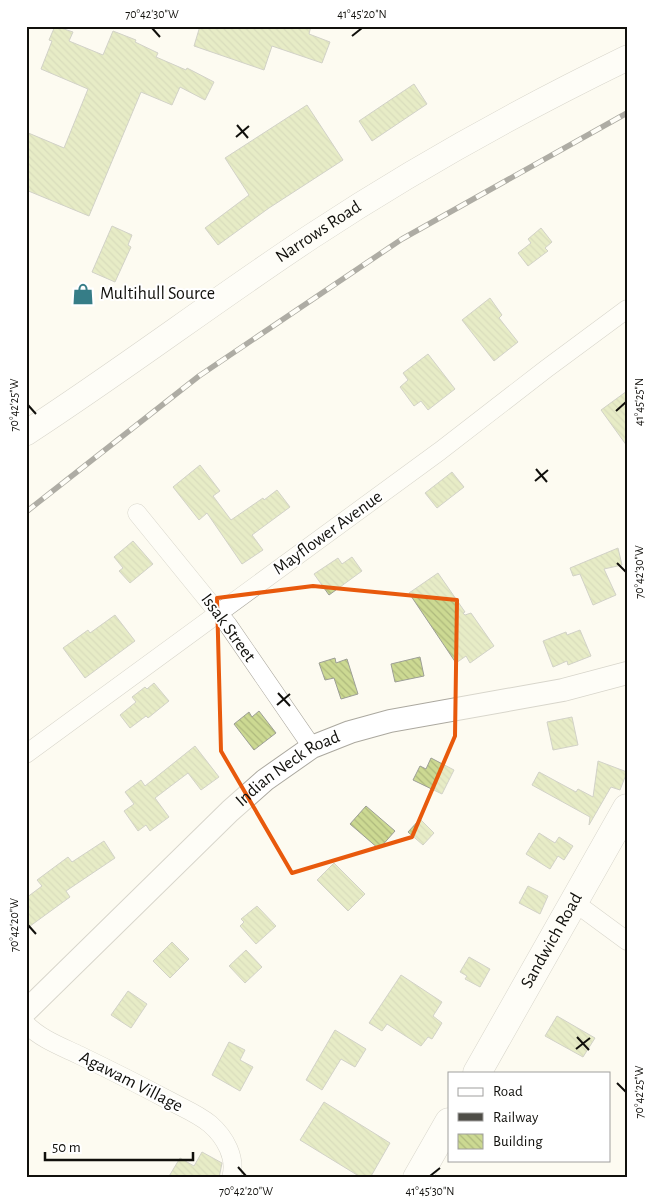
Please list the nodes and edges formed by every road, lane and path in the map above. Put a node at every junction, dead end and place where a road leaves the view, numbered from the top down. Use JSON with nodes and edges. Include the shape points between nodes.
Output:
{"nodes":[{"id":1,"x":627,"y":58,"type":"edge"},
{"id":2,"x":627,"y":309,"type":"edge"},
{"id":3,"x":26,"y":434,"type":"edge"},
{"id":4,"x":137,"y":513,"type":"dead end"},
{"id":5,"x":220,"y":613,"type":"junction"},
{"id":6,"x":627,"y":672,"type":"edge"},
{"id":7,"x":312,"y":747,"type":"junction"},
{"id":8,"x":26,"y":754,"type":"edge"},
{"id":9,"x":627,"y":808,"type":"edge"},
{"id":10,"x":574,"y":902,"type":"junction"},
{"id":11,"x":627,"y":941,"type":"edge"},
{"id":12,"x":26,"y":1011,"type":"edge"},
{"id":13,"x":26,"y":1024,"type":"edge"},
{"id":14,"x":478,"y":1072,"type":"edge"},
{"id":15,"x":448,"y":1124,"type":"edge"},
{"id":16,"x":231,"y":1178,"type":"edge"},
{"id":17,"x":417,"y":1178,"type":"edge"}],
"edges":[{"from":1,"to":3,"type":"main road","name":"Narrows Road","via":[[498,124],[376,195],[264,268]]},
{"from":2,"to":5,"type":"street","name":"Mayflower Avenue"},
{"from":4,"to":5,"type":"street","name":"Issak Street"},
{"from":5,"to":7,"type":"street","name":"Issak Street"},
{"from":5,"to":8,"type":"street","name":"Mayflower Avenue"},
{"from":6,"to":7,"type":"street","name":"Indian Neck Road","via":[[563,690],[382,723]]},
{"from":7,"to":12,"type":"street","name":"Indian Neck Road","via":[[230,811]]},
{"from":9,"to":10,"type":"main road","name":"Sandwich Road"},
{"from":10,"to":11,"type":"street"},
{"from":10,"to":14,"type":"main road","name":"Sandwich Road"},
{"from":13,"to":16,"type":"street","name":"Agawam Village","via":[[52,1042],[210,1124],[230,1152]]},
{"from":15,"to":17,"type":"main road"}]}
